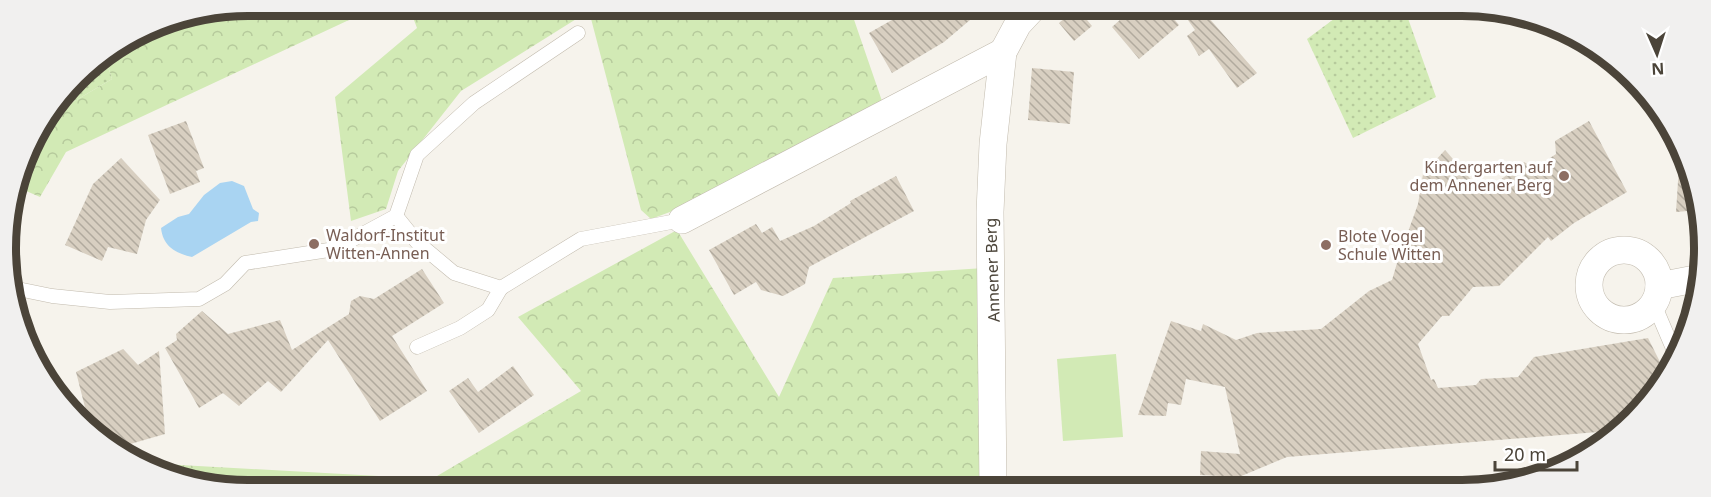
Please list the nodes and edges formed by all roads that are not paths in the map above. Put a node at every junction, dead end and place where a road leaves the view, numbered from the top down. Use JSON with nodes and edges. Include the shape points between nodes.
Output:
{"nodes":[{"id":1,"x":1025,"y":16,"type":"edge"},
{"id":2,"x":578,"y":33,"type":"dead end"},
{"id":3,"x":1003,"y":52,"type":"junction"},
{"id":4,"x":396,"y":216,"type":"junction"},
{"id":5,"x":682,"y":220,"type":"joint"},
{"id":6,"x":1693,"y":281,"type":"edge"},
{"id":7,"x":501,"y":288,"type":"junction"},
{"id":8,"x":20,"y":289,"type":"edge"},
{"id":9,"x":1657,"y":295,"type":"joint"},
{"id":10,"x":1673,"y":346,"type":"edge"},
{"id":11,"x":417,"y":347,"type":"dead end"},
{"id":12,"x":993,"y":480,"type":"edge"}],
"edges":[{"from":1,"to":3,"type":"street","name":"Annener Berg"},
{"from":2,"to":4,"type":"lane","via":[[474,103],[417,155]]},
{"from":3,"to":5,"type":"street"},
{"from":3,"to":12,"type":"street","name":"Annener Berg","via":[[990,212]]},
{"from":4,"to":7,"type":"lane","via":[[417,242],[454,273]]},
{"from":4,"to":8,"type":"lane","via":[[335,249],[245,263],[225,284],[199,299],[110,302]]},
{"from":5,"to":7,"type":"lane","via":[[581,239]]},
{"from":6,"to":9,"type":"street"},
{"from":7,"to":11,"type":"lane","via":[[488,310],[460,328]]},
{"from":9,"to":10,"type":"lane"}]}
